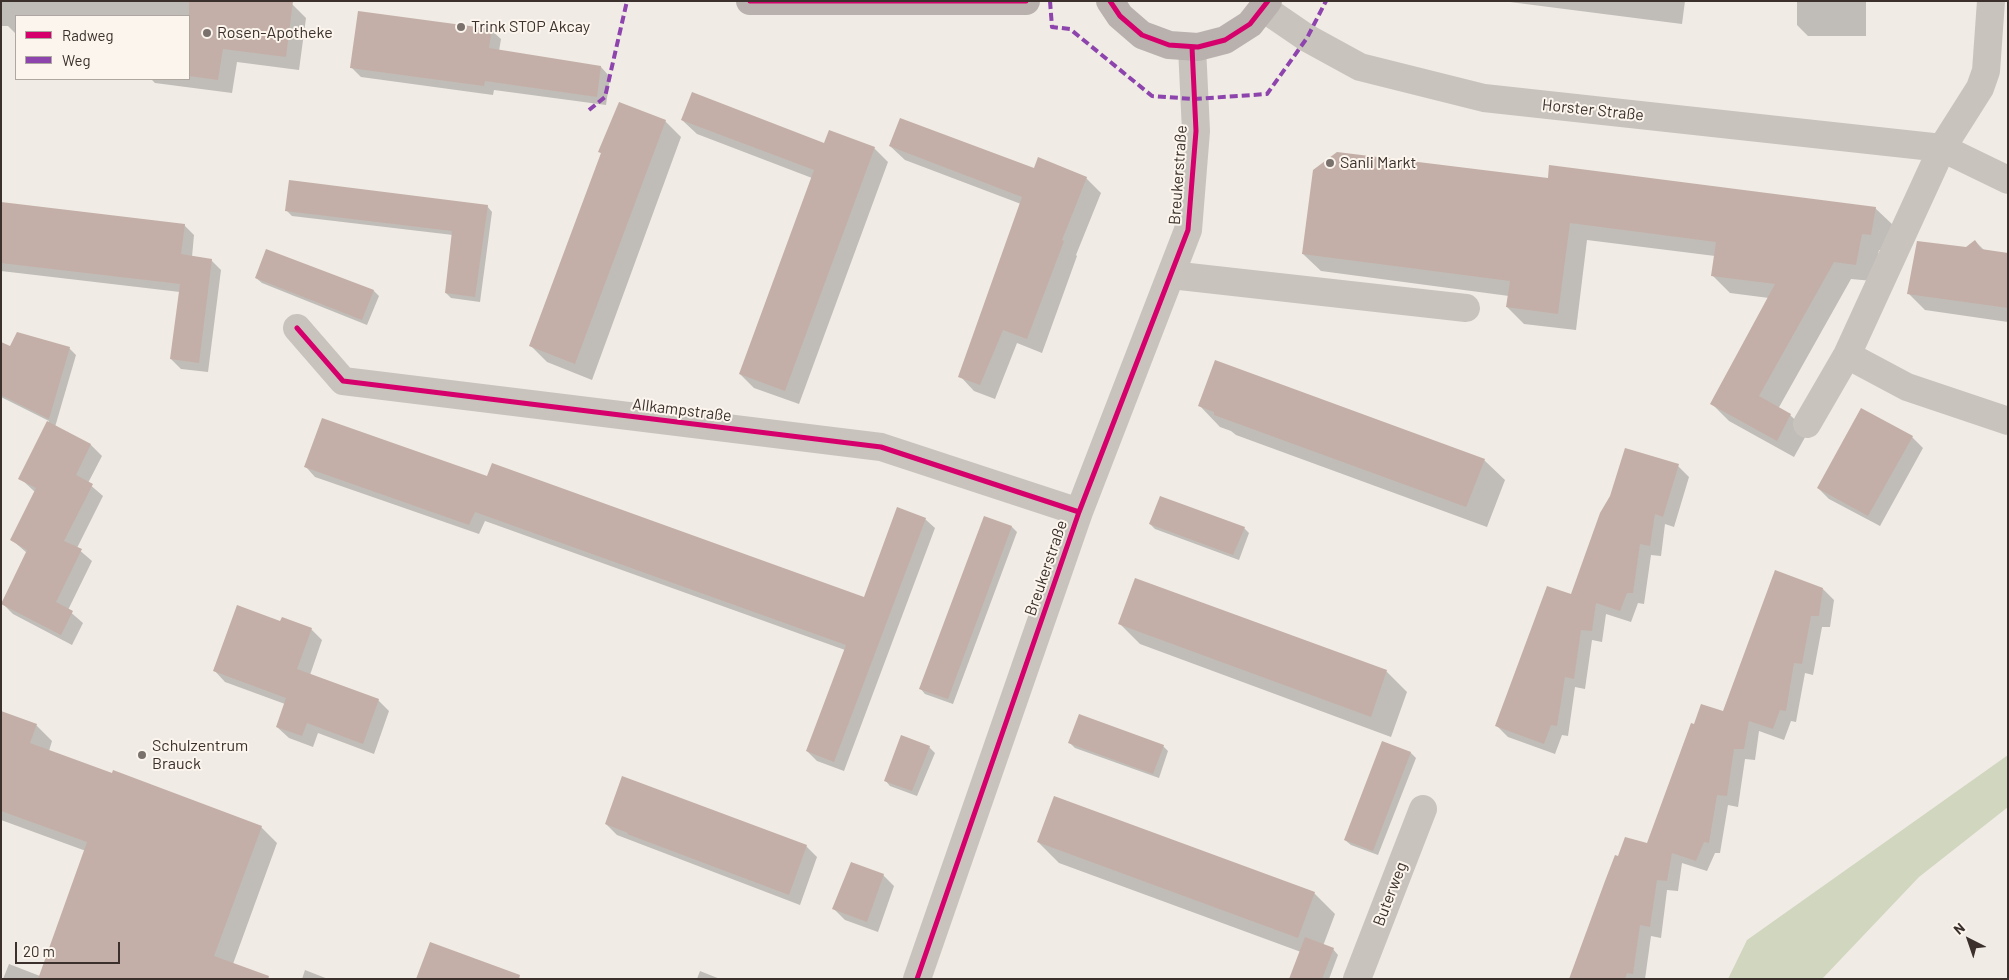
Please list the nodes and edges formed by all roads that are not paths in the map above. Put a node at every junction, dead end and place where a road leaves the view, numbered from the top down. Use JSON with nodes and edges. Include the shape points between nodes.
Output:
{"nodes":[{"id":1,"x":750,"y":1,"type":"edge"},
{"id":2,"x":1026,"y":1,"type":"edge"},
{"id":3,"x":1110,"y":1,"type":"edge"},
{"id":4,"x":1991,"y":1,"type":"edge"},
{"id":5,"x":1266,"y":4,"type":"edge"},
{"id":6,"x":1192,"y":46,"type":"junction"},
{"id":7,"x":1942,"y":148,"type":"junction"},
{"id":8,"x":2008,"y":180,"type":"edge"},
{"id":9,"x":1171,"y":275,"type":"junction"},
{"id":10,"x":1466,"y":308,"type":"dead end"},
{"id":11,"x":297,"y":328,"type":"dead end"},
{"id":12,"x":1847,"y":354,"type":"junction"},
{"id":13,"x":2008,"y":421,"type":"edge"},
{"id":14,"x":1807,"y":424,"type":"dead end"},
{"id":15,"x":1079,"y":512,"type":"junction"},
{"id":16,"x":1423,"y":809,"type":"dead end"},
{"id":17,"x":919,"y":978,"type":"edge"},
{"id":18,"x":1357,"y":979,"type":"edge"}],
"edges":[{"from":1,"to":2,"type":"main road"},
{"from":3,"to":6,"type":"main road","via":[[1120,16],[1142,35],[1169,45]]},
{"from":4,"to":7,"type":"street","via":[[1986,71],[1980,88]]},
{"from":5,"to":6,"type":"main road","via":[[1250,24],[1226,40]]},
{"from":5,"to":7,"type":"street","name":"Horster Straße","via":[[1307,38],[1360,67],[1484,98]]},
{"from":6,"to":9,"type":"street","name":"Breukerstraße","via":[[1196,131],[1188,230]]},
{"from":7,"to":8,"type":"street","name":"Horster Straße"},
{"from":7,"to":12,"type":"street"},
{"from":9,"to":10,"type":"street"},
{"from":9,"to":15,"type":"street","name":"Breukerstraße"},
{"from":11,"to":15,"type":"street","name":"Allkampstraße","via":[[343,381],[881,447]]},
{"from":12,"to":13,"type":"street","via":[[1907,386]]},
{"from":12,"to":14,"type":"street"},
{"from":15,"to":17,"type":"street","name":"Breukerstraße"},
{"from":16,"to":18,"type":"street","name":"Buterweg"}]}
